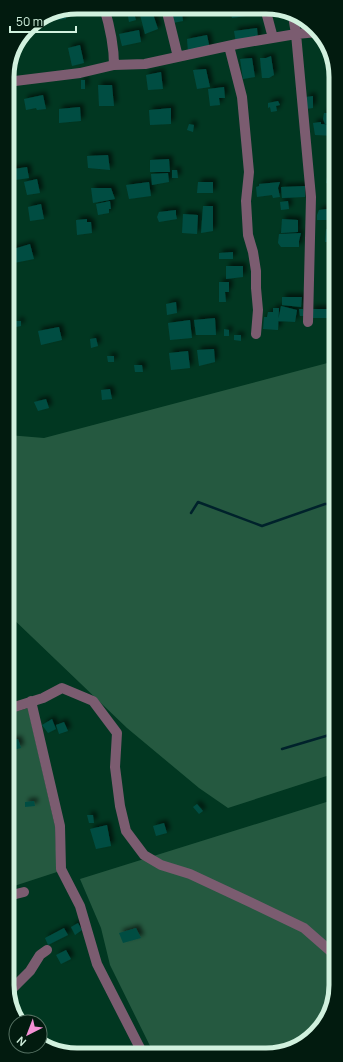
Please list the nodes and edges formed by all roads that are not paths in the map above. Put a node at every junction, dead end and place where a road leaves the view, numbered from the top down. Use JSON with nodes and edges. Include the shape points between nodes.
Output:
{"nodes":[{"id":1,"x":106,"y":14,"type":"edge"},
{"id":2,"x":167,"y":14,"type":"edge"},
{"id":3,"x":267,"y":14,"type":"edge"},
{"id":4,"x":294,"y":20,"type":"edge"},
{"id":5,"x":311,"y":33,"type":"edge"},
{"id":6,"x":296,"y":34,"type":"junction"},
{"id":7,"x":273,"y":38,"type":"junction"},
{"id":8,"x":229,"y":46,"type":"junction"},
{"id":9,"x":178,"y":57,"type":"junction"},
{"id":10,"x":114,"y":65,"type":"junction"},
{"id":11,"x":14,"y":81,"type":"edge"},
{"id":12,"x":308,"y":322,"type":"dead end"},
{"id":13,"x":256,"y":334,"type":"dead end"},
{"id":14,"x":31,"y":701,"type":"junction"},
{"id":15,"x":14,"y":707,"type":"edge"},
{"id":16,"x":24,"y":892,"type":"dead end"},
{"id":17,"x":14,"y":894,"type":"edge"},
{"id":18,"x":47,"y":950,"type":"dead end"},
{"id":19,"x":329,"y":950,"type":"edge"},
{"id":20,"x":14,"y":987,"type":"edge"},
{"id":21,"x":140,"y":1048,"type":"edge"}],
"edges":[{"from":1,"to":10,"type":"street","via":[[114,49]]},
{"from":2,"to":9,"type":"street"},
{"from":3,"to":7,"type":"street"},
{"from":4,"to":6,"type":"street"},
{"from":5,"to":6,"type":"street"},
{"from":6,"to":7,"type":"street"},
{"from":6,"to":12,"type":"street","via":[[311,197]]},
{"from":7,"to":8,"type":"street"},
{"from":8,"to":9,"type":"street"},
{"from":8,"to":13,"type":"street","via":[[242,97],[249,172],[246,201],[248,235],[256,271]]},
{"from":9,"to":10,"type":"street","via":[[145,64]]},
{"from":10,"to":11,"type":"street","via":[[80,73]]},
{"from":14,"to":15,"type":"street"},
{"from":14,"to":19,"type":"street","via":[[62,688],[93,701],[117,732],[114,767],[120,806],[126,831],[144,854],[161,865],[190,874],[304,928]]},
{"from":14,"to":21,"type":"street","via":[[60,826],[61,869],[80,906],[97,964]]},
{"from":16,"to":17,"type":"street"},
{"from":18,"to":20,"type":"street"}]}
